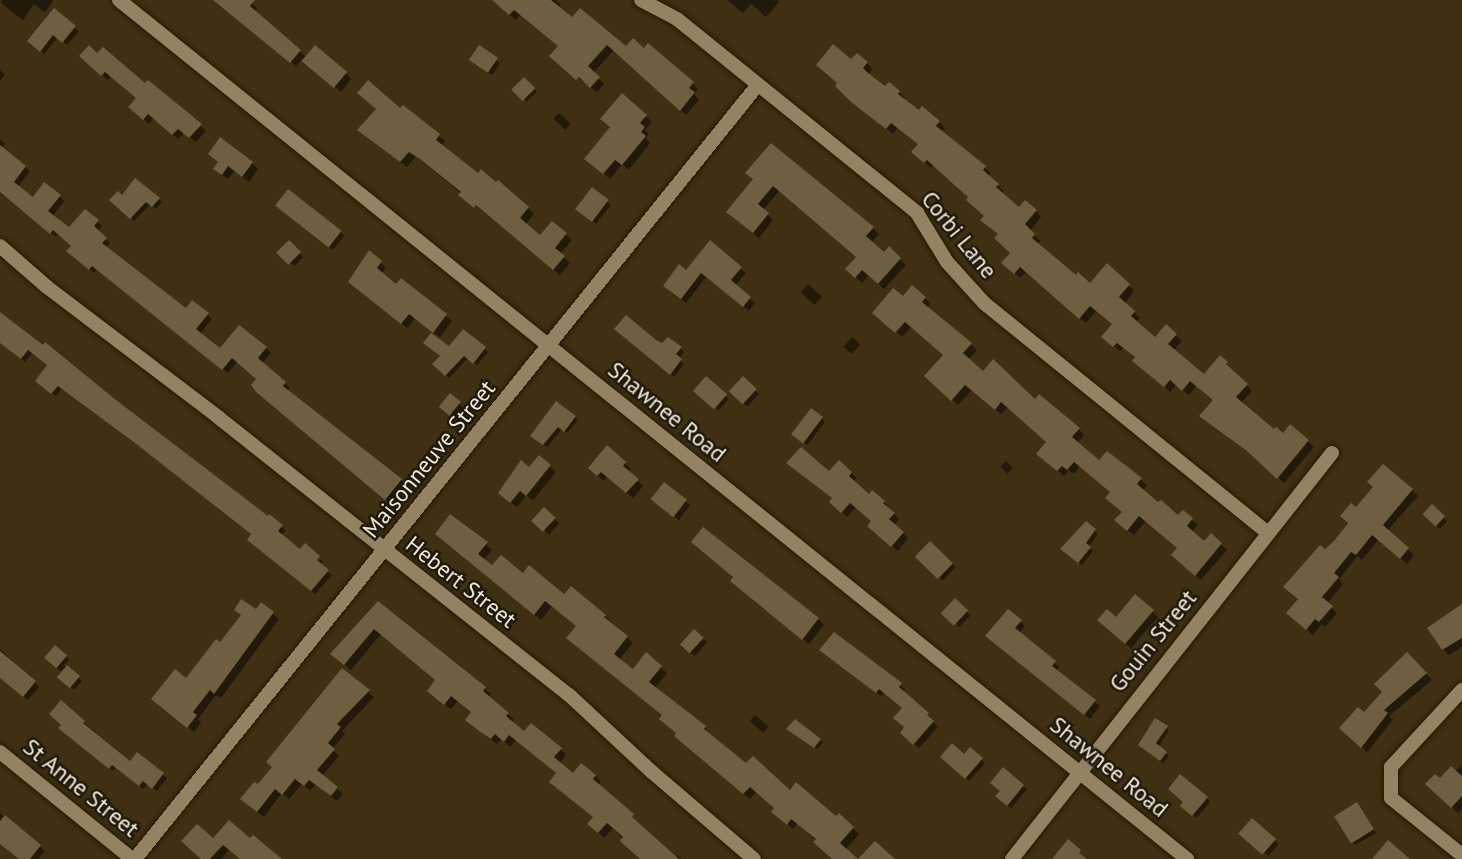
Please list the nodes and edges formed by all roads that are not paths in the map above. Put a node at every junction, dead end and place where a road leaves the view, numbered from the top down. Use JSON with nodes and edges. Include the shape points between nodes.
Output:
{"nodes":[{"id":1,"x":119,"y":0,"type":"edge"},
{"id":2,"x":641,"y":0,"type":"edge"},
{"id":3,"x":757,"y":86,"type":"junction"},
{"id":4,"x":0,"y":247,"type":"edge"},
{"id":5,"x":550,"y":346,"type":"junction"},
{"id":6,"x":1332,"y":453,"type":"dead end"},
{"id":7,"x":1268,"y":533,"type":"junction"},
{"id":8,"x":384,"y":550,"type":"junction"},
{"id":9,"x":1462,"y":690,"type":"edge"},
{"id":10,"x":0,"y":752,"type":"edge"},
{"id":11,"x":1078,"y":771,"type":"junction"},
{"id":12,"x":1462,"y":855,"type":"edge"},
{"id":13,"x":134,"y":859,"type":"edge"},
{"id":14,"x":754,"y":859,"type":"edge"},
{"id":15,"x":1012,"y":859,"type":"edge"},
{"id":16,"x":1187,"y":859,"type":"edge"}],
"edges":[{"from":1,"to":5,"type":"street","name":"Shawnee Road"},
{"from":2,"to":3,"type":"street","name":"Corbi Lane","via":[[677,19]]},
{"from":3,"to":5,"type":"street","name":"Maisonneuve Street"},
{"from":3,"to":7,"type":"street","name":"Corbi Lane","via":[[917,213],[947,262],[984,303]]},
{"from":4,"to":8,"type":"street","name":"Hebert Street"},
{"from":5,"to":8,"type":"street","name":"Maisonneuve Street"},
{"from":5,"to":11,"type":"street","name":"Shawnee Road"},
{"from":6,"to":7,"type":"street","name":"Gouin Street"},
{"from":7,"to":11,"type":"street","name":"Gouin Street"},
{"from":8,"to":13,"type":"street","name":"Maisonneuve Street"},
{"from":8,"to":14,"type":"street","name":"Hebert Street","via":[[569,695]]},
{"from":9,"to":12,"type":"street","via":[[1391,767],[1391,798]]},
{"from":10,"to":13,"type":"street","name":"St Anne Street"},
{"from":11,"to":15,"type":"street","name":"Gouin Street"},
{"from":11,"to":16,"type":"street","name":"Shawnee Road"}]}
